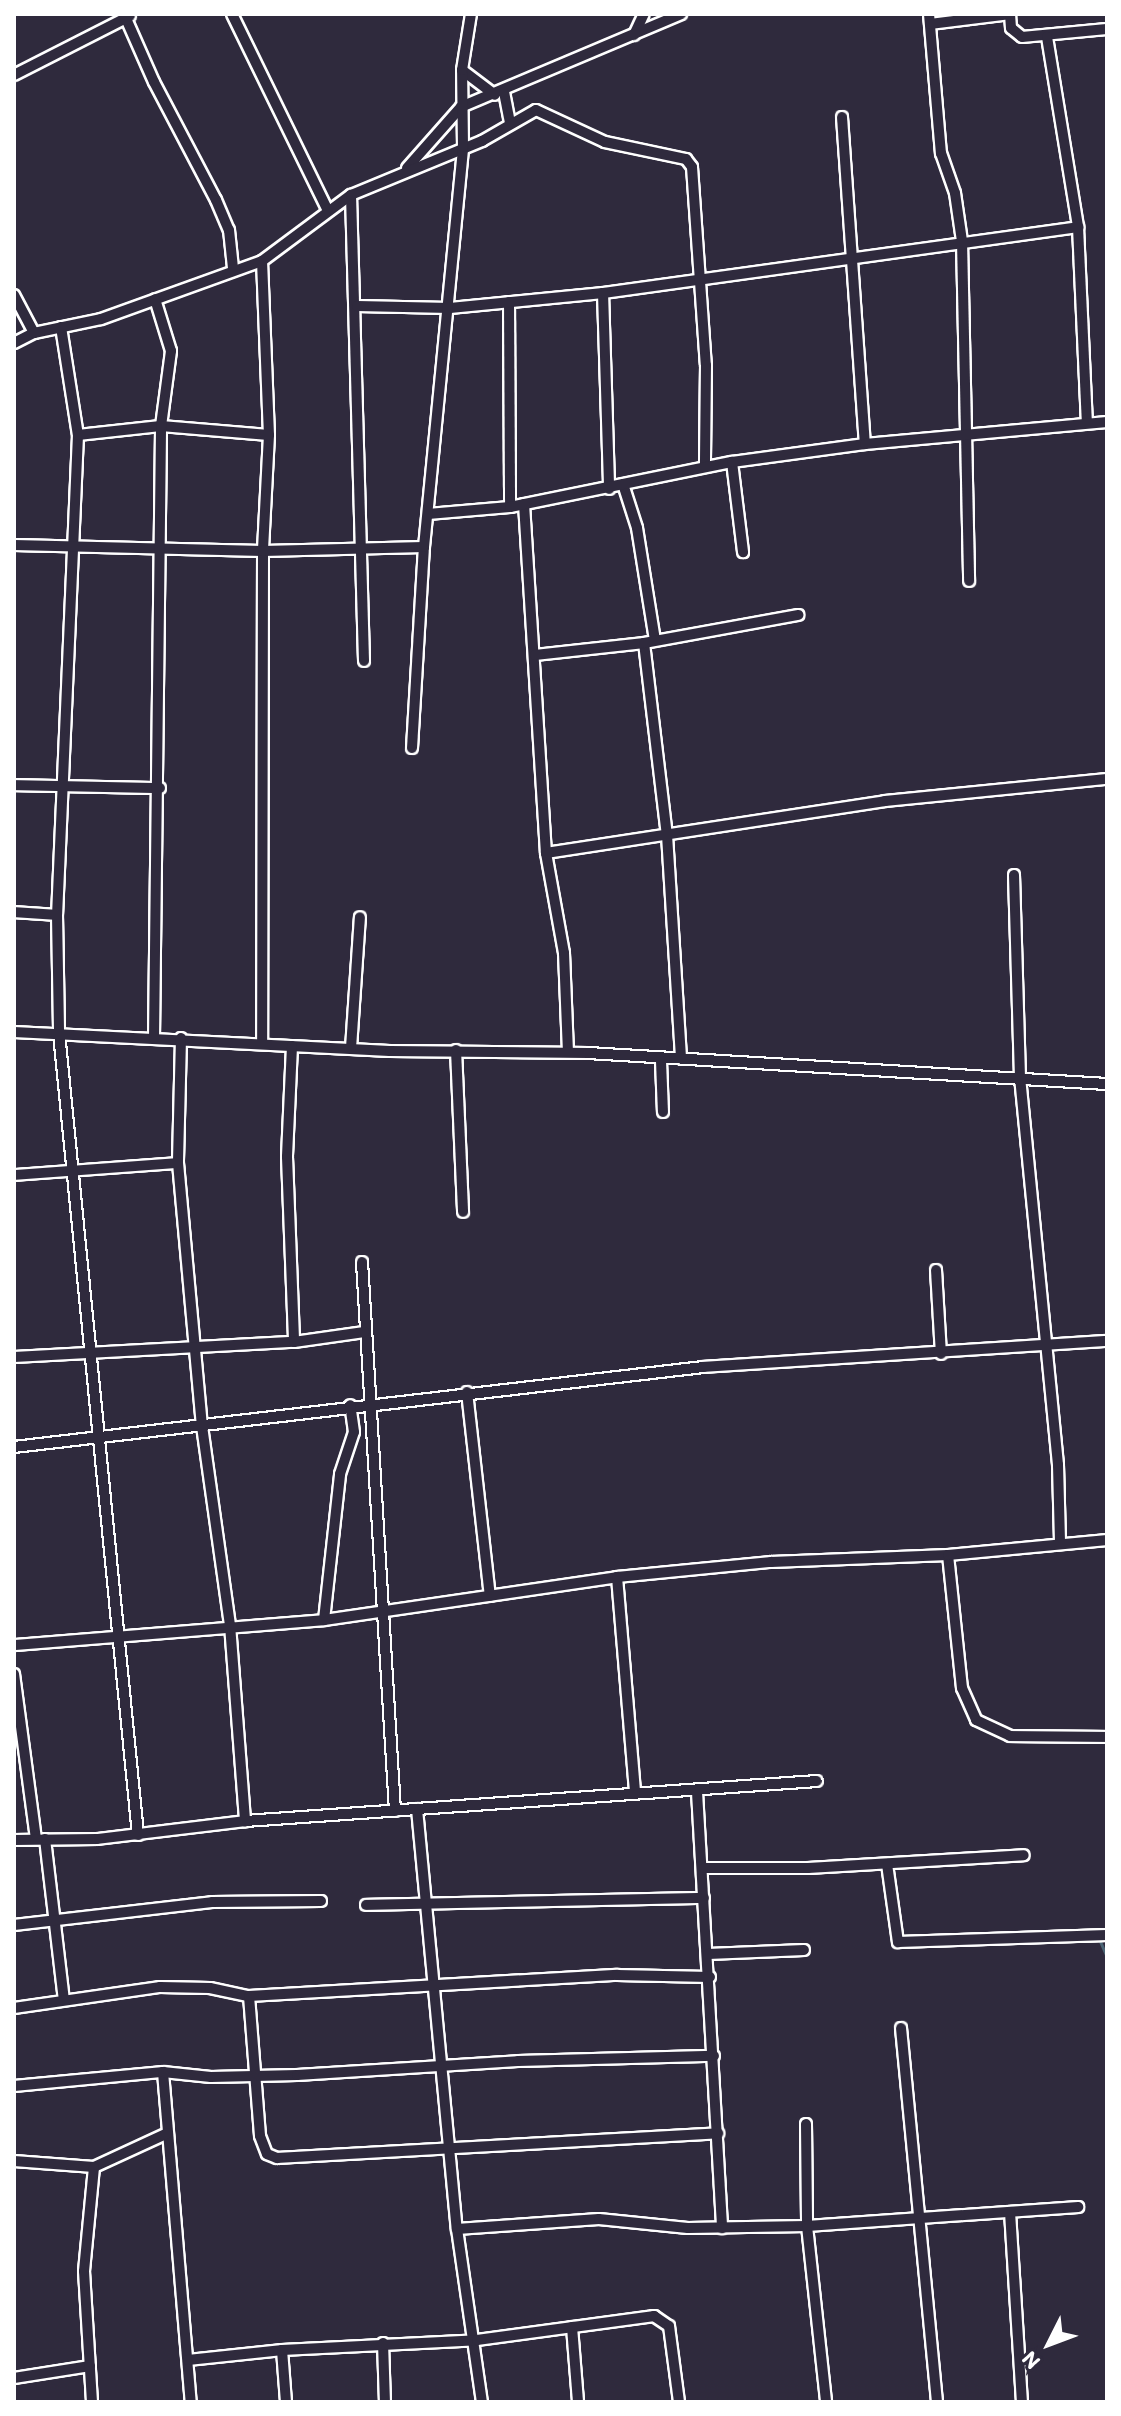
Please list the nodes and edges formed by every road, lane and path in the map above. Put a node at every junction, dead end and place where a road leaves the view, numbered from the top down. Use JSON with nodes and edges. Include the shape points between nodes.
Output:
{"nodes":[{"id":1,"x":232,"y":14,"type":"edge"},
{"id":2,"x":471,"y":14,"type":"edge"},
{"id":3,"x":644,"y":14,"type":"edge"},
{"id":4,"x":681,"y":14,"type":"edge"},
{"id":5,"x":1010,"y":14,"type":"edge"},
{"id":6,"x":127,"y":15,"type":"edge"},
{"id":7,"x":930,"y":19,"type":"edge"},
{"id":8,"x":1107,"y":29,"type":"edge"},
{"id":9,"x":634,"y":35,"type":"junction"},
{"id":10,"x":1047,"y":37,"type":"junction"},
{"id":11,"x":462,"y":70,"type":"junction"},
{"id":12,"x":14,"y":75,"type":"edge"},
{"id":13,"x":499,"y":94,"type":"junction"},
{"id":14,"x":461,"y":107,"type":"junction"},
{"id":15,"x":842,"y":117,"type":"dead end"},
{"id":16,"x":510,"y":123,"type":"junction"},
{"id":17,"x":463,"y":147,"type":"junction"},
{"id":18,"x":406,"y":170,"type":"junction"},
{"id":19,"x":351,"y":195,"type":"junction"},
{"id":20,"x":328,"y":211,"type":"junction"},
{"id":21,"x":1078,"y":227,"type":"junction"},
{"id":22,"x":962,"y":241,"type":"junction"},
{"id":23,"x":849,"y":258,"type":"junction"},
{"id":24,"x":262,"y":261,"type":"junction"},
{"id":25,"x":233,"y":268,"type":"junction"},
{"id":26,"x":699,"y":277,"type":"junction"},
{"id":27,"x":603,"y":293,"type":"junction"},
{"id":28,"x":14,"y":295,"type":"edge"},
{"id":29,"x":155,"y":299,"type":"junction"},
{"id":30,"x":509,"y":302,"type":"junction"},
{"id":31,"x":357,"y":306,"type":"junction"},
{"id":32,"x":450,"y":308,"type":"junction"},
{"id":33,"x":61,"y":327,"type":"junction"},
{"id":34,"x":34,"y":333,"type":"junction"},
{"id":35,"x":14,"y":343,"type":"edge"},
{"id":36,"x":1087,"y":422,"type":"junction"},
{"id":37,"x":1107,"y":422,"type":"edge"},
{"id":38,"x":161,"y":426,"type":"junction"},
{"id":39,"x":78,"y":435,"type":"junction"},
{"id":40,"x":269,"y":435,"type":"junction"},
{"id":41,"x":968,"y":435,"type":"junction"},
{"id":42,"x":865,"y":444,"type":"junction"},
{"id":43,"x":732,"y":462,"type":"junction"},
{"id":44,"x":705,"y":467,"type":"junction"},
{"id":45,"x":623,"y":484,"type":"junction"},
{"id":46,"x":609,"y":489,"type":"junction"},
{"id":47,"x":524,"y":504,"type":"junction"},
{"id":48,"x":510,"y":507,"type":"junction"},
{"id":49,"x":428,"y":514,"type":"junction"},
{"id":50,"x":14,"y":545,"type":"edge"},
{"id":51,"x":160,"y":547,"type":"junction"},
{"id":52,"x":358,"y":547,"type":"junction"},
{"id":53,"x":424,"y":547,"type":"junction"},
{"id":54,"x":71,"y":548,"type":"junction"},
{"id":55,"x":263,"y":551,"type":"junction"},
{"id":56,"x":743,"y":552,"type":"dead end"},
{"id":57,"x":969,"y":581,"type":"dead end"},
{"id":58,"x":798,"y":615,"type":"dead end"},
{"id":59,"x":650,"y":642,"type":"junction"},
{"id":60,"x":535,"y":655,"type":"junction"},
{"id":61,"x":364,"y":661,"type":"dead end"},
{"id":62,"x":412,"y":748,"type":"dead end"},
{"id":63,"x":1107,"y":779,"type":"edge"},
{"id":64,"x":14,"y":785,"type":"edge"},
{"id":65,"x":65,"y":788,"type":"junction"},
{"id":66,"x":160,"y":788,"type":"junction"},
{"id":67,"x":667,"y":835,"type":"junction"},
{"id":68,"x":546,"y":853,"type":"junction"},
{"id":69,"x":1014,"y":875,"type":"dead end"},
{"id":70,"x":14,"y":912,"type":"edge"},
{"id":71,"x":57,"y":915,"type":"junction"},
{"id":72,"x":360,"y":917,"type":"dead end"},
{"id":73,"x":14,"y":1032,"type":"edge"},
{"id":74,"x":59,"y":1033,"type":"junction"},
{"id":75,"x":154,"y":1038,"type":"junction"},
{"id":76,"x":181,"y":1038,"type":"junction"},
{"id":77,"x":262,"y":1044,"type":"junction"},
{"id":78,"x":292,"y":1046,"type":"junction"},
{"id":79,"x":351,"y":1048,"type":"junction"},
{"id":80,"x":456,"y":1050,"type":"junction"},
{"id":81,"x":568,"y":1052,"type":"junction"},
{"id":82,"x":681,"y":1059,"type":"junction"},
{"id":83,"x":661,"y":1061,"type":"junction"},
{"id":84,"x":1020,"y":1077,"type":"junction"},
{"id":85,"x":1107,"y":1084,"type":"edge"},
{"id":86,"x":663,"y":1112,"type":"dead end"},
{"id":87,"x":178,"y":1163,"type":"junction"},
{"id":88,"x":75,"y":1169,"type":"junction"},
{"id":89,"x":14,"y":1175,"type":"edge"},
{"id":90,"x":463,"y":1212,"type":"dead end"},
{"id":91,"x":362,"y":1262,"type":"dead end"},
{"id":92,"x":936,"y":1270,"type":"dead end"},
{"id":93,"x":364,"y":1332,"type":"junction"},
{"id":94,"x":1107,"y":1341,"type":"edge"},
{"id":95,"x":294,"y":1342,"type":"junction"},
{"id":96,"x":1045,"y":1347,"type":"junction"},
{"id":97,"x":193,"y":1348,"type":"junction"},
{"id":98,"x":941,"y":1354,"type":"junction"},
{"id":99,"x":88,"y":1355,"type":"junction"},
{"id":100,"x":14,"y":1357,"type":"edge"},
{"id":101,"x":467,"y":1392,"type":"junction"},
{"id":102,"x":367,"y":1404,"type":"junction"},
{"id":103,"x":350,"y":1405,"type":"junction"},
{"id":104,"x":202,"y":1426,"type":"junction"},
{"id":105,"x":101,"y":1435,"type":"junction"},
{"id":106,"x":14,"y":1447,"type":"edge"},
{"id":107,"x":1107,"y":1540,"type":"edge"},
{"id":108,"x":1060,"y":1544,"type":"junction"},
{"id":109,"x":948,"y":1555,"type":"junction"},
{"id":110,"x":617,"y":1577,"type":"junction"},
{"id":111,"x":490,"y":1596,"type":"junction"},
{"id":112,"x":384,"y":1611,"type":"junction"},
{"id":113,"x":324,"y":1620,"type":"junction"},
{"id":114,"x":230,"y":1625,"type":"junction"},
{"id":115,"x":116,"y":1633,"type":"junction"},
{"id":116,"x":14,"y":1645,"type":"edge"},
{"id":117,"x":14,"y":1674,"type":"edge"},
{"id":118,"x":1107,"y":1737,"type":"edge"},
{"id":119,"x":817,"y":1781,"type":"dead end"},
{"id":120,"x":697,"y":1792,"type":"junction"},
{"id":121,"x":635,"y":1793,"type":"junction"},
{"id":122,"x":417,"y":1809,"type":"junction"},
{"id":123,"x":395,"y":1811,"type":"junction"},
{"id":124,"x":245,"y":1821,"type":"junction"},
{"id":125,"x":138,"y":1835,"type":"junction"},
{"id":126,"x":41,"y":1838,"type":"junction"},
{"id":127,"x":14,"y":1840,"type":"edge"},
{"id":128,"x":1024,"y":1855,"type":"dead end"},
{"id":129,"x":887,"y":1864,"type":"junction"},
{"id":130,"x":704,"y":1868,"type":"junction"},
{"id":131,"x":704,"y":1898,"type":"junction"},
{"id":132,"x":321,"y":1901,"type":"dead end"},
{"id":133,"x":366,"y":1905,"type":"dead end"},
{"id":134,"x":428,"y":1905,"type":"junction"},
{"id":135,"x":55,"y":1920,"type":"junction"},
{"id":136,"x":14,"y":1925,"type":"edge"},
{"id":137,"x":1107,"y":1935,"type":"edge"},
{"id":138,"x":804,"y":1950,"type":"dead end"},
{"id":139,"x":708,"y":1954,"type":"junction"},
{"id":140,"x":710,"y":1977,"type":"junction"},
{"id":141,"x":434,"y":1984,"type":"junction"},
{"id":142,"x":249,"y":1996,"type":"junction"},
{"id":143,"x":64,"y":2000,"type":"junction"},
{"id":144,"x":14,"y":2008,"type":"edge"},
{"id":145,"x":901,"y":2028,"type":"dead end"},
{"id":146,"x":714,"y":2056,"type":"junction"},
{"id":147,"x":443,"y":2067,"type":"junction"},
{"id":148,"x":163,"y":2072,"type":"junction"},
{"id":149,"x":254,"y":2075,"type":"junction"},
{"id":150,"x":14,"y":2086,"type":"edge"},
{"id":151,"x":806,"y":2124,"type":"dead end"},
{"id":152,"x":168,"y":2133,"type":"junction"},
{"id":153,"x":718,"y":2133,"type":"junction"},
{"id":154,"x":450,"y":2151,"type":"junction"},
{"id":155,"x":14,"y":2161,"type":"edge"},
{"id":156,"x":94,"y":2167,"type":"junction"},
{"id":157,"x":1078,"y":2207,"type":"dead end"},
{"id":158,"x":1010,"y":2212,"type":"junction"},
{"id":159,"x":916,"y":2218,"type":"junction"},
{"id":160,"x":807,"y":2226,"type":"junction"},
{"id":161,"x":722,"y":2228,"type":"junction"},
{"id":162,"x":457,"y":2229,"type":"junction"},
{"id":163,"x":572,"y":2327,"type":"junction"},
{"id":164,"x":477,"y":2340,"type":"junction"},
{"id":165,"x":383,"y":2343,"type":"junction"},
{"id":166,"x":282,"y":2350,"type":"junction"},
{"id":167,"x":188,"y":2360,"type":"junction"},
{"id":168,"x":90,"y":2366,"type":"junction"},
{"id":169,"x":14,"y":2378,"type":"edge"},
{"id":170,"x":92,"y":2402,"type":"edge"},
{"id":171,"x":191,"y":2402,"type":"edge"},
{"id":172,"x":286,"y":2402,"type":"edge"},
{"id":173,"x":385,"y":2402,"type":"edge"},
{"id":174,"x":482,"y":2402,"type":"edge"},
{"id":175,"x":578,"y":2402,"type":"edge"},
{"id":176,"x":679,"y":2402,"type":"edge"},
{"id":177,"x":826,"y":2402,"type":"edge"},
{"id":178,"x":937,"y":2402,"type":"edge"},
{"id":179,"x":1022,"y":2402,"type":"edge"}],
"edges":[{"from":1,"to":20,"type":"street"},
{"from":2,"to":11,"type":"street"},
{"from":3,"to":9,"type":"street"},
{"from":4,"to":9,"type":"street"},
{"from":5,"to":7,"type":"street"},
{"from":5,"to":10,"type":"street","via":[[1016,34]]},
{"from":6,"to":12,"type":"street"},
{"from":6,"to":25,"type":"street","via":[[229,230]]},
{"from":7,"to":22,"type":"street","via":[[941,153],[955,193]]},
{"from":8,"to":10,"type":"street"},
{"from":9,"to":13,"type":"street"},
{"from":10,"to":21,"type":"street"},
{"from":11,"to":13,"type":"street"},
{"from":11,"to":14,"type":"street"},
{"from":13,"to":14,"type":"street"},
{"from":13,"to":16,"type":"street"},
{"from":14,"to":17,"type":"street"},
{"from":14,"to":18,"type":"street"},
{"from":15,"to":23,"type":"street"},
{"from":16,"to":17,"type":"street"},
{"from":16,"to":26,"type":"street","via":[[536,110],[605,142],[689,162]]},
{"from":17,"to":18,"type":"street"},
{"from":17,"to":32,"type":"street"},
{"from":18,"to":19,"type":"street"},
{"from":19,"to":20,"type":"street"},
{"from":19,"to":31,"type":"street"},
{"from":20,"to":24,"type":"street"},
{"from":21,"to":22,"type":"street"},
{"from":21,"to":36,"type":"street"},
{"from":22,"to":23,"type":"street"},
{"from":22,"to":41,"type":"street"},
{"from":23,"to":26,"type":"street"},
{"from":23,"to":42,"type":"street"},
{"from":24,"to":25,"type":"street"},
{"from":24,"to":40,"type":"street"},
{"from":25,"to":29,"type":"street"},
{"from":26,"to":27,"type":"street"},
{"from":26,"to":44,"type":"street","via":[[706,365]]},
{"from":27,"to":30,"type":"street"},
{"from":27,"to":46,"type":"street"},
{"from":28,"to":34,"type":"street"},
{"from":29,"to":33,"type":"street"},
{"from":29,"to":38,"type":"street","via":[[171,351]]},
{"from":30,"to":32,"type":"street"},
{"from":30,"to":48,"type":"street"},
{"from":31,"to":32,"type":"street"},
{"from":31,"to":52,"type":"street"},
{"from":32,"to":49,"type":"street"},
{"from":33,"to":34,"type":"street"},
{"from":33,"to":39,"type":"street"},
{"from":34,"to":35,"type":"street"},
{"from":36,"to":37,"type":"street"},
{"from":36,"to":41,"type":"street"},
{"from":38,"to":39,"type":"street"},
{"from":38,"to":40,"type":"street"},
{"from":38,"to":51,"type":"street"},
{"from":39,"to":54,"type":"street"},
{"from":40,"to":55,"type":"street"},
{"from":41,"to":42,"type":"street"},
{"from":41,"to":57,"type":"street"},
{"from":42,"to":43,"type":"street"},
{"from":43,"to":44,"type":"street"},
{"from":43,"to":56,"type":"street"},
{"from":44,"to":45,"type":"street"},
{"from":45,"to":46,"type":"street"},
{"from":45,"to":59,"type":"street","via":[[637,528]]},
{"from":46,"to":47,"type":"street"},
{"from":47,"to":48,"type":"street"},
{"from":47,"to":60,"type":"street"},
{"from":48,"to":49,"type":"street"},
{"from":49,"to":53,"type":"street"},
{"from":50,"to":54,"type":"street"},
{"from":51,"to":54,"type":"street"},
{"from":51,"to":55,"type":"street"},
{"from":51,"to":66,"type":"street"},
{"from":52,"to":53,"type":"street"},
{"from":52,"to":55,"type":"street"},
{"from":52,"to":61,"type":"street"},
{"from":53,"to":62,"type":"street"},
{"from":54,"to":65,"type":"street"},
{"from":55,"to":77,"type":"street"},
{"from":58,"to":59,"type":"street"},
{"from":59,"to":60,"type":"street"},
{"from":59,"to":67,"type":"street"},
{"from":60,"to":68,"type":"street"},
{"from":63,"to":67,"type":"street","via":[[885,801]]},
{"from":64,"to":65,"type":"street"},
{"from":65,"to":66,"type":"street"},
{"from":65,"to":71,"type":"street"},
{"from":66,"to":75,"type":"street"},
{"from":67,"to":68,"type":"street"},
{"from":67,"to":82,"type":"street"},
{"from":68,"to":81,"type":"street","via":[[564,953]]},
{"from":69,"to":84,"type":"street"},
{"from":70,"to":71,"type":"street"},
{"from":71,"to":74,"type":"street"},
{"from":72,"to":79,"type":"street"},
{"from":73,"to":74,"type":"street"},
{"from":74,"to":75,"type":"street"},
{"from":74,"to":88,"type":"street"},
{"from":75,"to":76,"type":"street"},
{"from":76,"to":77,"type":"street"},
{"from":76,"to":87,"type":"street"},
{"from":77,"to":78,"type":"street"},
{"from":78,"to":79,"type":"street"},
{"from":78,"to":95,"type":"street","via":[[287,1157]]},
{"from":79,"to":80,"type":"street"},
{"from":80,"to":81,"type":"street"},
{"from":80,"to":90,"type":"street"},
{"from":81,"to":83,"type":"street"},
{"from":82,"to":83,"type":"street"},
{"from":82,"to":84,"type":"street"},
{"from":83,"to":86,"type":"street"},
{"from":84,"to":85,"type":"street"},
{"from":84,"to":96,"type":"street"},
{"from":87,"to":88,"type":"street"},
{"from":87,"to":97,"type":"street"},
{"from":88,"to":89,"type":"street"},
{"from":88,"to":99,"type":"street"},
{"from":91,"to":93,"type":"street"},
{"from":92,"to":98,"type":"street"},
{"from":93,"to":95,"type":"street"},
{"from":93,"to":102,"type":"street"},
{"from":94,"to":96,"type":"street"},
{"from":95,"to":97,"type":"street"},
{"from":96,"to":98,"type":"street"},
{"from":96,"to":108,"type":"street"},
{"from":97,"to":99,"type":"street"},
{"from":97,"to":104,"type":"street"},
{"from":98,"to":101,"type":"street","via":[[766,1361]]},
{"from":99,"to":100,"type":"street"},
{"from":99,"to":105,"type":"street"},
{"from":101,"to":102,"type":"street"},
{"from":101,"to":111,"type":"street"},
{"from":102,"to":103,"type":"street"},
{"from":102,"to":112,"type":"street"},
{"from":103,"to":104,"type":"street"},
{"from":103,"to":113,"type":"street","via":[[354,1432],[340,1474]]},
{"from":104,"to":105,"type":"street"},
{"from":104,"to":114,"type":"street"},
{"from":105,"to":106,"type":"street"},
{"from":105,"to":115,"type":"street"},
{"from":107,"to":108,"type":"street"},
{"from":108,"to":109,"type":"street"},
{"from":109,"to":110,"type":"street","via":[[813,1558]]},
{"from":109,"to":118,"type":"street","via":[[962,1688],[976,1720],[1010,1736]]},
{"from":110,"to":111,"type":"street"},
{"from":110,"to":121,"type":"street"},
{"from":111,"to":112,"type":"street"},
{"from":112,"to":113,"type":"street"},
{"from":112,"to":123,"type":"street"},
{"from":113,"to":114,"type":"street"},
{"from":114,"to":115,"type":"street"},
{"from":114,"to":124,"type":"street"},
{"from":115,"to":116,"type":"street"},
{"from":115,"to":125,"type":"street"},
{"from":117,"to":126,"type":"street"},
{"from":119,"to":120,"type":"street"},
{"from":120,"to":121,"type":"street"},
{"from":120,"to":130,"type":"street"},
{"from":121,"to":122,"type":"street"},
{"from":122,"to":123,"type":"street"},
{"from":122,"to":134,"type":"street"},
{"from":123,"to":124,"type":"street"},
{"from":124,"to":125,"type":"street"},
{"from":125,"to":126,"type":"street"},
{"from":126,"to":127,"type":"street"},
{"from":126,"to":135,"type":"street"},
{"from":128,"to":129,"type":"street"},
{"from":129,"to":130,"type":"street"},
{"from":129,"to":137,"type":"street","via":[[898,1942]]},
{"from":130,"to":131,"type":"street"},
{"from":131,"to":134,"type":"street"},
{"from":131,"to":139,"type":"street"},
{"from":132,"to":135,"type":"street","via":[[212,1902]]},
{"from":133,"to":134,"type":"street"},
{"from":134,"to":141,"type":"street"},
{"from":135,"to":136,"type":"street"},
{"from":135,"to":143,"type":"street"},
{"from":138,"to":139,"type":"street"},
{"from":139,"to":140,"type":"street"},
{"from":140,"to":141,"type":"street"},
{"from":140,"to":146,"type":"street"},
{"from":141,"to":142,"type":"street"},
{"from":141,"to":147,"type":"street"},
{"from":142,"to":143,"type":"street","via":[[210,1988],[160,1987]]},
{"from":142,"to":149,"type":"street"},
{"from":143,"to":144,"type":"street"},
{"from":145,"to":159,"type":"street"},
{"from":146,"to":147,"type":"street"},
{"from":146,"to":153,"type":"street"},
{"from":147,"to":149,"type":"street"},
{"from":147,"to":154,"type":"street"},
{"from":148,"to":149,"type":"street"},
{"from":148,"to":150,"type":"street"},
{"from":148,"to":152,"type":"street"},
{"from":149,"to":154,"type":"street","via":[[267,2154],[277,2158]]},
{"from":151,"to":160,"type":"street"},
{"from":152,"to":156,"type":"street"},
{"from":152,"to":167,"type":"street"},
{"from":153,"to":154,"type":"street"},
{"from":153,"to":161,"type":"street"},
{"from":154,"to":162,"type":"street"},
{"from":155,"to":156,"type":"street"},
{"from":156,"to":168,"type":"street","via":[[84,2271]]},
{"from":157,"to":158,"type":"street"},
{"from":158,"to":159,"type":"street"},
{"from":158,"to":179,"type":"street"},
{"from":159,"to":160,"type":"street"},
{"from":159,"to":178,"type":"street"},
{"from":160,"to":161,"type":"street"},
{"from":160,"to":177,"type":"street"},
{"from":161,"to":162,"type":"street","via":[[599,2219]]},
{"from":162,"to":164,"type":"street"},
{"from":163,"to":164,"type":"street"},
{"from":163,"to":175,"type":"street"},
{"from":163,"to":176,"type":"street","via":[[660,2317],[669,2326]]},
{"from":164,"to":165,"type":"street"},
{"from":164,"to":174,"type":"street"},
{"from":165,"to":166,"type":"street"},
{"from":165,"to":173,"type":"street"},
{"from":166,"to":167,"type":"street"},
{"from":166,"to":172,"type":"street"},
{"from":167,"to":171,"type":"street"},
{"from":168,"to":169,"type":"street"},
{"from":168,"to":170,"type":"street"}]}
